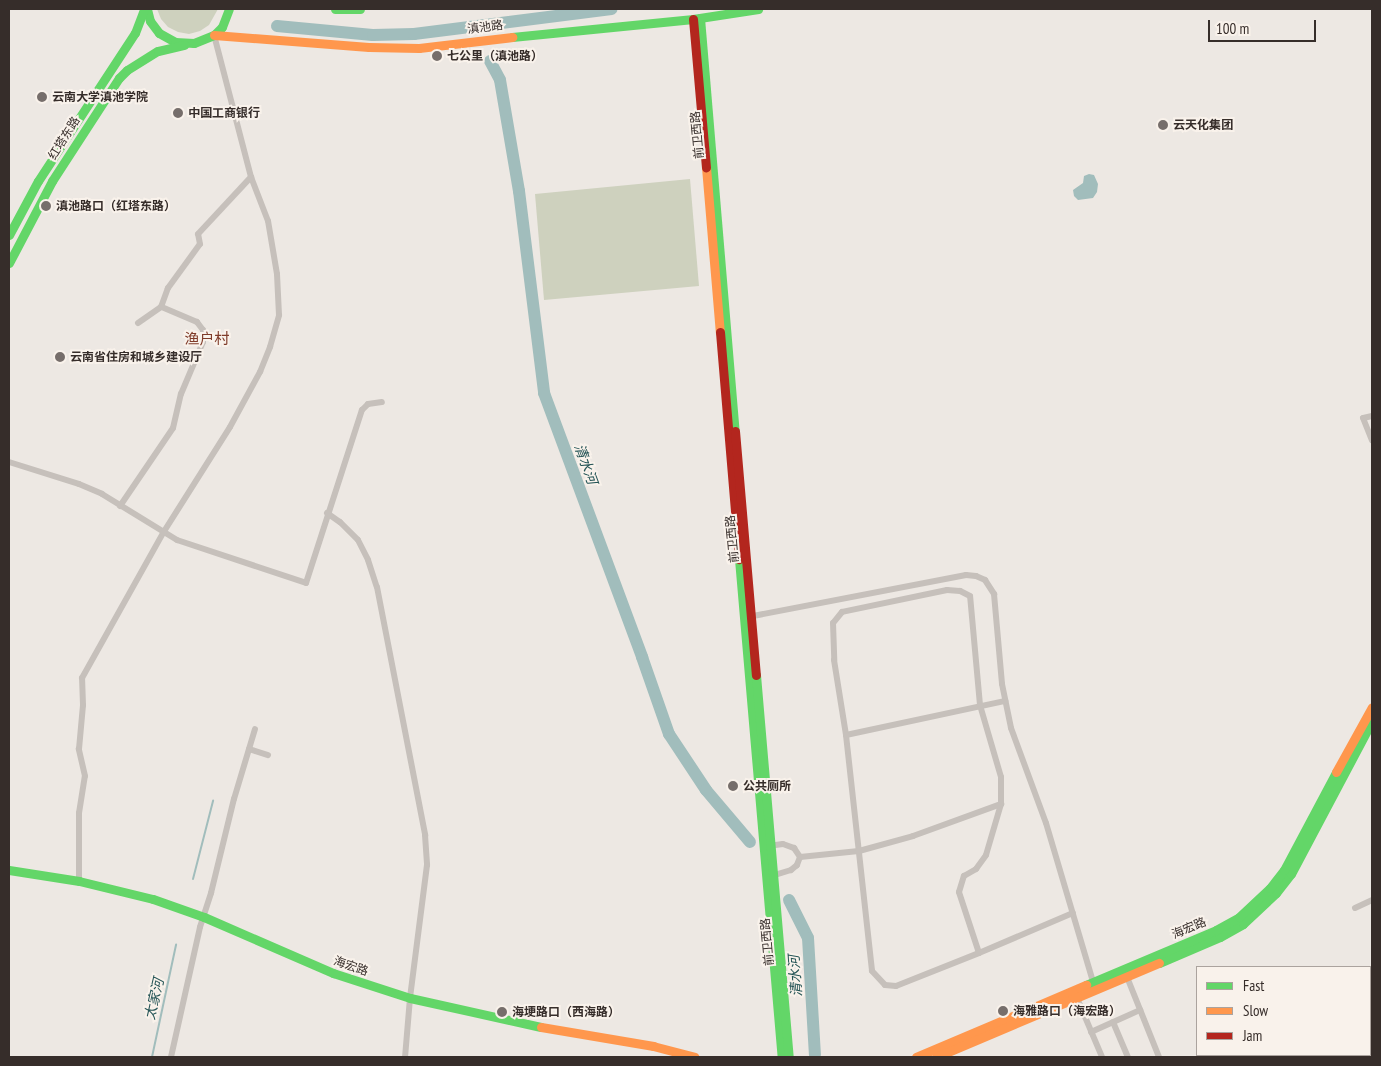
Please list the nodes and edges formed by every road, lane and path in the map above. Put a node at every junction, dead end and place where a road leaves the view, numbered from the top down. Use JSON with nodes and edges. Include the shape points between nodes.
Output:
{"nodes":[{"id":1,"x":146,"y":9,"type":"edge"},
{"id":2,"x":229,"y":9,"type":"edge"},
{"id":3,"x":335,"y":9,"type":"edge"},
{"id":4,"x":360,"y":9,"type":"edge"},
{"id":5,"x":758,"y":9,"type":"edge"},
{"id":6,"x":696,"y":18,"type":"junction"},
{"id":7,"x":214,"y":35,"type":"junction"},
{"id":8,"x":194,"y":44,"type":"junction"},
{"id":9,"x":251,"y":177,"type":"junction"},
{"id":10,"x":9,"y":235,"type":"edge"},
{"id":11,"x":9,"y":263,"type":"edge"},
{"id":12,"x":161,"y":307,"type":"junction"},
{"id":13,"x":138,"y":323,"type":"dead end"},
{"id":14,"x":382,"y":402,"type":"dead end"},
{"id":15,"x":1372,"y":416,"type":"edge"},
{"id":16,"x":1372,"y":440,"type":"edge"},
{"id":17,"x":9,"y":462,"type":"edge"},
{"id":18,"x":120,"y":506,"type":"junction"},
{"id":19,"x":327,"y":513,"type":"junction"},
{"id":20,"x":163,"y":533,"type":"junction"},
{"id":21,"x":747,"y":617,"type":"junction"},
{"id":22,"x":1005,"y":701,"type":"junction"},
{"id":23,"x":980,"y":705,"type":"junction"},
{"id":24,"x":1372,"y":707,"type":"edge"},
{"id":25,"x":1372,"y":721,"type":"edge"},
{"id":26,"x":255,"y":729,"type":"dead end"},
{"id":27,"x":846,"y":735,"type":"junction"},
{"id":28,"x":249,"y":749,"type":"junction"},
{"id":29,"x":268,"y":755,"type":"dead end"},
{"id":30,"x":1001,"y":804,"type":"junction"},
{"id":31,"x":767,"y":846,"type":"junction"},
{"id":32,"x":859,"y":852,"type":"junction"},
{"id":33,"x":800,"y":856,"type":"junction"},
{"id":34,"x":9,"y":870,"type":"edge"},
{"id":35,"x":771,"y":876,"type":"junction"},
{"id":36,"x":79,"y":882,"type":"junction"},
{"id":37,"x":1372,"y":900,"type":"edge"},
{"id":38,"x":1355,"y":908,"type":"dead end"},
{"id":39,"x":1073,"y":912,"type":"junction"},
{"id":40,"x":204,"y":917,"type":"junction"},
{"id":41,"x":979,"y":953,"type":"junction"},
{"id":42,"x":1127,"y":977,"type":"junction"},
{"id":43,"x":1095,"y":986,"type":"junction"},
{"id":44,"x":410,"y":998,"type":"junction"},
{"id":45,"x":1076,"y":998,"type":"junction"},
{"id":46,"x":1140,"y":1010,"type":"junction"},
{"id":47,"x":1113,"y":1022,"type":"junction"},
{"id":48,"x":1091,"y":1032,"type":"junction"},
{"id":49,"x":171,"y":1057,"type":"edge"},
{"id":50,"x":405,"y":1057,"type":"edge"},
{"id":51,"x":694,"y":1057,"type":"edge"},
{"id":52,"x":782,"y":1057,"type":"edge"},
{"id":53,"x":789,"y":1057,"type":"edge"},
{"id":54,"x":916,"y":1057,"type":"edge"},
{"id":55,"x":936,"y":1057,"type":"edge"},
{"id":56,"x":1102,"y":1057,"type":"edge"},
{"id":57,"x":1128,"y":1057,"type":"edge"},
{"id":58,"x":1159,"y":1057,"type":"edge"}],
"edges":[{"from":1,"to":8,"type":"main road","via":[[159,33],[175,42]]},
{"from":1,"to":10,"type":"main road","name":"红塔东路","via":[[135,33],[52,158]]},
{"from":2,"to":7,"type":"main road","via":[[222,27]]},
{"from":3,"to":4,"type":"main road"},
{"from":5,"to":6,"type":"main road","name":"滇池路"},
{"from":6,"to":7,"type":"main road","name":"滇池路","via":[[420,48]]},
{"from":6,"to":21,"type":"main road","name":"前卫西路"},
{"from":7,"to":8,"type":"main road","name":"红塔东路"},
{"from":7,"to":9,"type":"street"},
{"from":8,"to":11,"type":"main road","name":"红塔东路","via":[[158,51],[119,78],[52,181]]},
{"from":9,"to":12,"type":"street","via":[[198,234],[200,244],[168,288]]},
{"from":9,"to":20,"type":"street","via":[[268,221],[277,274],[279,315],[260,372],[230,427]]},
{"from":12,"to":13,"type":"street"},
{"from":12,"to":18,"type":"street","via":[[197,322],[203,330],[203,342],[181,394],[173,428]]},
{"from":14,"to":19,"type":"street","via":[[368,404],[362,410]]},
{"from":15,"to":16,"type":"street","via":[[1364,418]]},
{"from":17,"to":18,"type":"street","via":[[79,484]]},
{"from":18,"to":20,"type":"street"},
{"from":19,"to":20,"type":"street","via":[[306,583]]},
{"from":19,"to":44,"type":"street","via":[[358,540],[377,588],[425,835],[427,865]]},
{"from":20,"to":36,"type":"street","via":[[82,678],[83,705],[78,749],[85,776],[79,813]]},
{"from":21,"to":22,"type":"street","via":[[966,575],[976,576],[985,580],[994,594]]},
{"from":21,"to":31,"type":"main road","name":"前卫西路"},
{"from":22,"to":23,"type":"street"},
{"from":22,"to":39,"type":"street","via":[[1011,728],[1046,823]]},
{"from":23,"to":27,"type":"street"},
{"from":23,"to":27,"type":"street","via":[[970,596],[947,590],[842,612],[833,623],[834,660]]},
{"from":23,"to":30,"type":"street","via":[[1001,777]]},
{"from":24,"to":43,"type":"main road","name":"海宏路","via":[[1284,870],[1252,906],[1216,930]]},
{"from":25,"to":42,"type":"main road","name":"海宏路","via":[[1291,874],[1276,893],[1243,924],[1228,933]]},
{"from":26,"to":28,"type":"street"},
{"from":27,"to":32,"type":"street"},
{"from":28,"to":29,"type":"street"},
{"from":28,"to":40,"type":"street"},
{"from":30,"to":32,"type":"street"},
{"from":30,"to":41,"type":"street","via":[[986,855],[976,869],[964,876],[959,892]]},
{"from":31,"to":33,"type":"street","via":[[783,844],[794,848]]},
{"from":31,"to":35,"type":"main road","name":"前卫西路"},
{"from":32,"to":33,"type":"street"},
{"from":32,"to":41,"type":"street","via":[[872,971],[885,985],[896,986]]},
{"from":33,"to":35,"type":"street","via":[[791,870]]},
{"from":34,"to":36,"type":"main road","name":"海宏路"},
{"from":35,"to":52,"type":"main road","name":"前卫西路"},
{"from":35,"to":53,"type":"main road","name":"前卫西路"},
{"from":36,"to":40,"type":"main road","name":"海宏路","via":[[154,899]]},
{"from":37,"to":38,"type":"street"},
{"from":39,"to":41,"type":"street"},
{"from":39,"to":43,"type":"street"},
{"from":40,"to":44,"type":"main road","name":"海宏路","via":[[333,973]]},
{"from":40,"to":49,"type":"street"},
{"from":42,"to":43,"type":"main road","name":"海宏路"},
{"from":42,"to":46,"type":"street"},
{"from":43,"to":45,"type":"main road","name":"海宏路"},
{"from":43,"to":54,"type":"main road","name":"海宏路"},
{"from":44,"to":50,"type":"street"},
{"from":44,"to":51,"type":"main road","name":"海宏路","via":[[511,1022],[653,1046]]},
{"from":45,"to":48,"type":"street"},
{"from":45,"to":55,"type":"main road","name":"海宏路"},
{"from":46,"to":47,"type":"street"},
{"from":46,"to":58,"type":"street"},
{"from":47,"to":48,"type":"street"},
{"from":47,"to":57,"type":"street"},
{"from":48,"to":56,"type":"street"}]}
